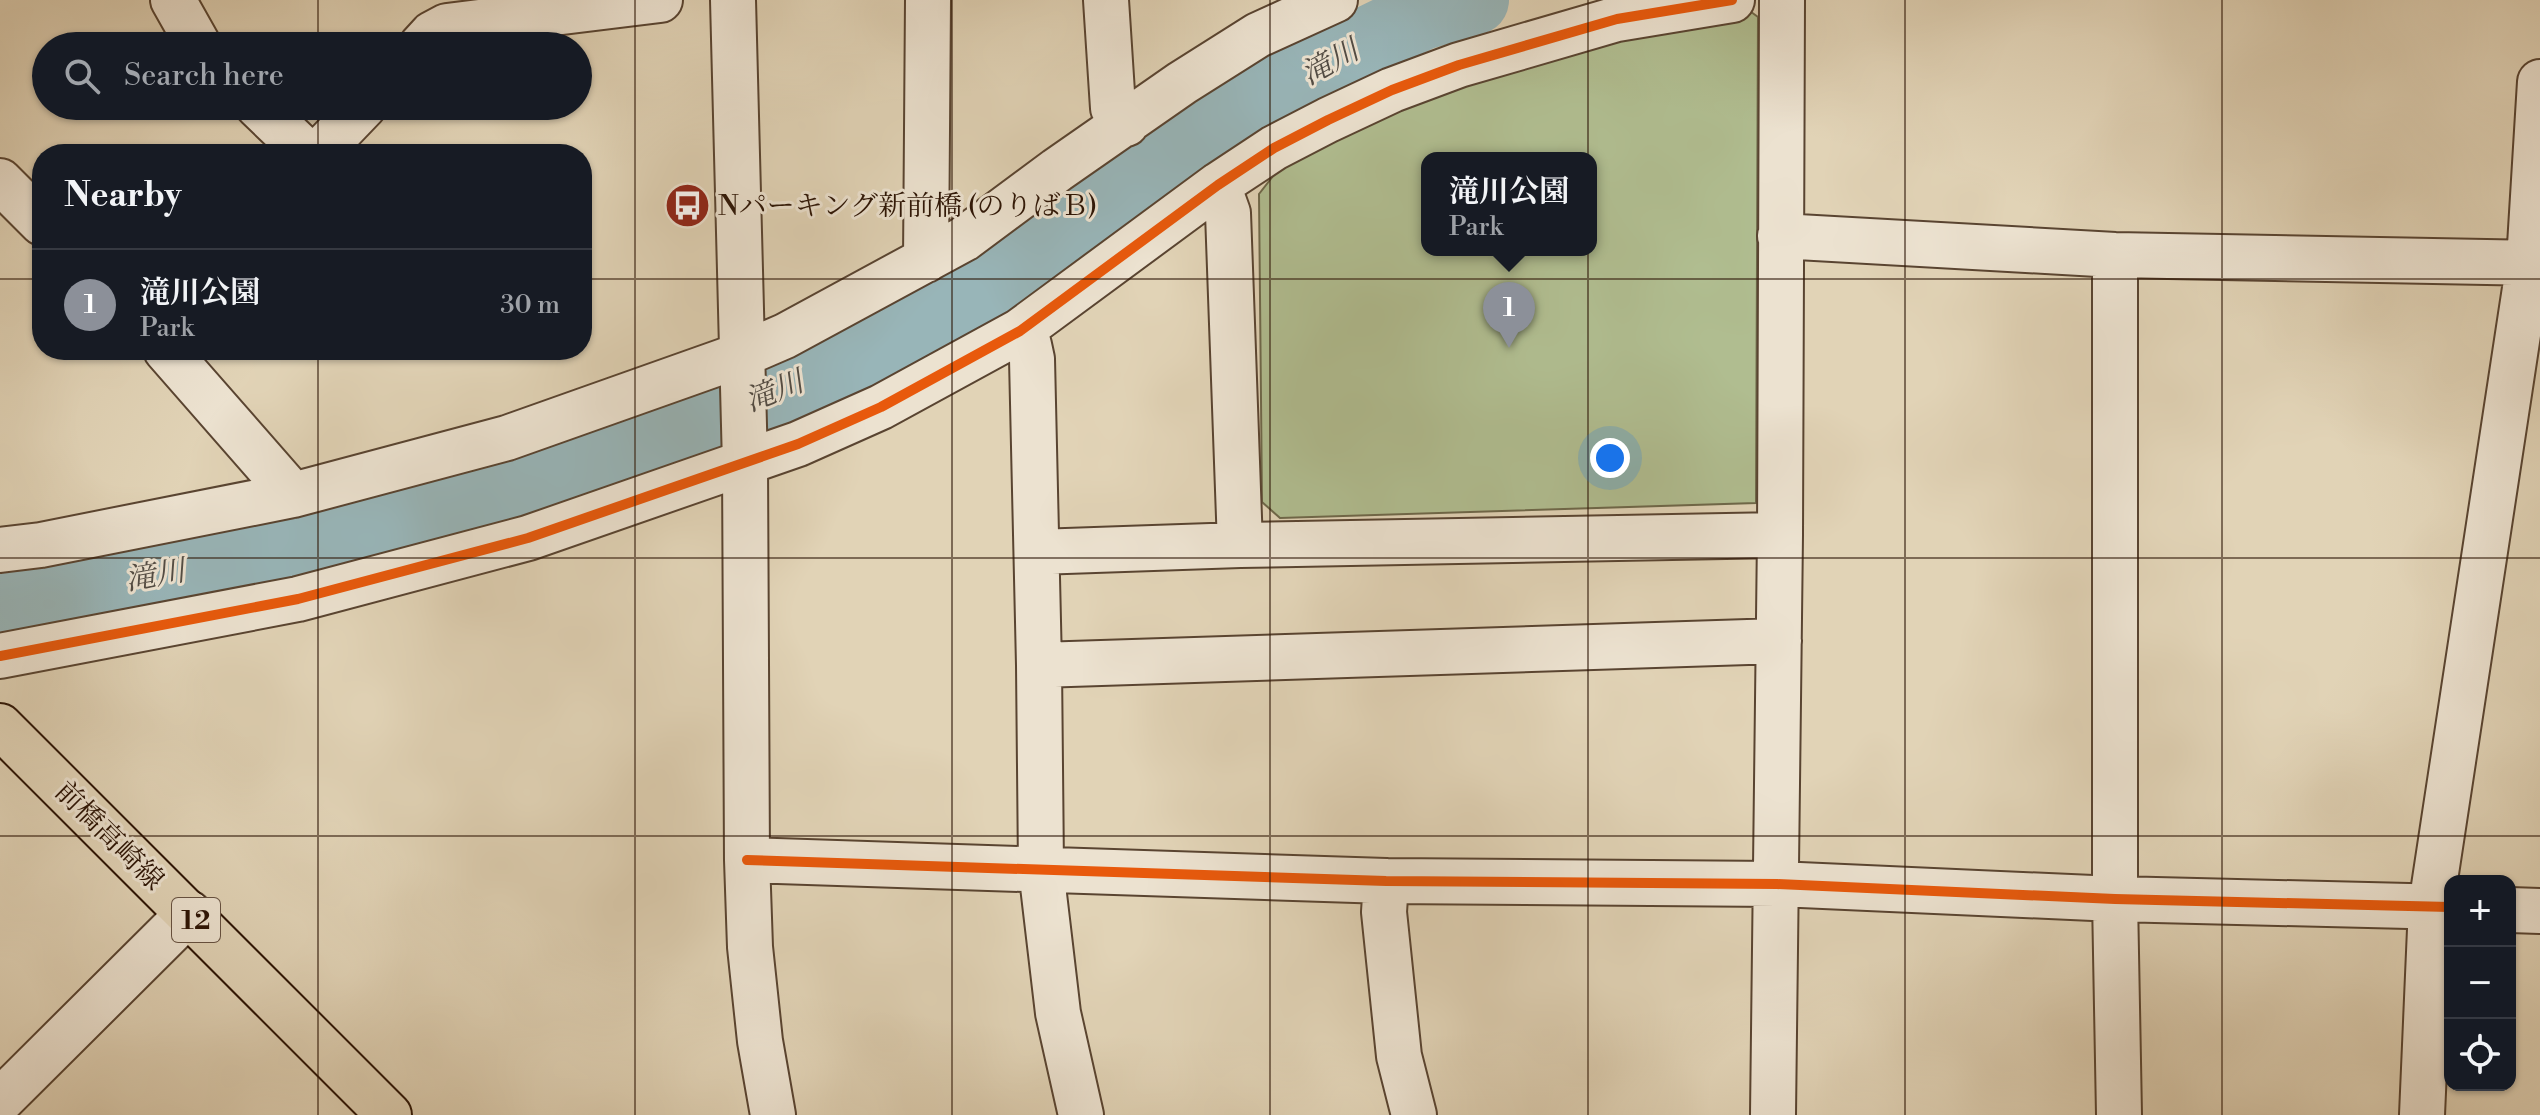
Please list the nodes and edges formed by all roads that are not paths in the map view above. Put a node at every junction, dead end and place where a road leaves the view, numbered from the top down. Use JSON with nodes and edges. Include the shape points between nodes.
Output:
{"nodes":[{"id":1,"x":173,"y":0,"type":"edge"},
{"id":2,"x":660,"y":0,"type":"edge"},
{"id":3,"x":733,"y":0,"type":"edge"},
{"id":4,"x":928,"y":0,"type":"edge"},
{"id":5,"x":1106,"y":0,"type":"edge"},
{"id":6,"x":1335,"y":0,"type":"edge"},
{"id":7,"x":1732,"y":0,"type":"edge"},
{"id":8,"x":1782,"y":0,"type":"edge"},
{"id":9,"x":191,"y":32,"type":"edge"},
{"id":10,"x":436,"y":32,"type":"edge"},
{"id":11,"x":2540,"y":82,"type":"edge"},
{"id":12,"x":273,"y":120,"type":"edge"},
{"id":13,"x":351,"y":120,"type":"edge"},
{"id":14,"x":1126,"y":124,"type":"junction"},
{"id":15,"x":298,"y":144,"type":"edge"},
{"id":16,"x":328,"y":144,"type":"edge"},
{"id":17,"x":0,"y":181,"type":"edge"},
{"id":18,"x":1218,"y":185,"type":"junction"},
{"id":19,"x":32,"y":213,"type":"edge"},
{"id":20,"x":1780,"y":236,"type":"junction"},
{"id":21,"x":2115,"y":255,"type":"junction"},
{"id":22,"x":926,"y":260,"type":"junction"},
{"id":23,"x":2535,"y":263,"type":"edge"},
{"id":24,"x":1020,"y":331,"type":"junction"},
{"id":25,"x":175,"y":360,"type":"edge"},
{"id":26,"x":742,"y":360,"type":"junction"},
{"id":27,"x":744,"y":460,"type":"junction"},
{"id":28,"x":293,"y":495,"type":"junction"},
{"id":29,"x":1780,"y":535,"type":"junction"},
{"id":30,"x":1240,"y":545,"type":"junction"},
{"id":31,"x":0,"y":550,"type":"edge"},
{"id":32,"x":1037,"y":552,"type":"junction"},
{"id":33,"x":1779,"y":641,"type":"junction"},
{"id":34,"x":0,"y":656,"type":"edge"},
{"id":35,"x":1039,"y":665,"type":"junction"},
{"id":36,"x":0,"y":726,"type":"edge"},
{"id":37,"x":747,"y":860,"type":"junction"},
{"id":38,"x":1041,"y":869,"type":"junction"},
{"id":39,"x":1386,"y":881,"type":"junction"},
{"id":40,"x":1777,"y":884,"type":"junction"},
{"id":41,"x":2115,"y":899,"type":"junction"},
{"id":42,"x":2441,"y":907,"type":"edge"},
{"id":43,"x":2516,"y":910,"type":"edge"},
{"id":44,"x":2540,"y":911,"type":"edge"},
{"id":45,"x":189,"y":913,"type":"junction"},
{"id":46,"x":0,"y":1101,"type":"edge"},
{"id":47,"x":389,"y":1115,"type":"edge"},
{"id":48,"x":773,"y":1115,"type":"edge"},
{"id":49,"x":1081,"y":1115,"type":"edge"},
{"id":50,"x":1414,"y":1115,"type":"edge"},
{"id":51,"x":1773,"y":1115,"type":"edge"},
{"id":52,"x":2119,"y":1115,"type":"edge"},
{"id":53,"x":2422,"y":1115,"type":"edge"}],
"edges":[{"from":1,"to":9,"type":"street"},
{"from":2,"to":10,"type":"street","via":[[447,26]]},
{"from":3,"to":26,"type":"street"},
{"from":4,"to":22,"type":"street"},
{"from":5,"to":14,"type":"street","via":[[1113,108]]},
{"from":6,"to":14,"type":"street","via":[[1258,35]]},
{"from":7,"to":18,"type":"street","via":[[1617,19],[1459,65],[1328,120]]},
{"from":8,"to":20,"type":"street"},
{"from":11,"to":23,"type":"street"},
{"from":12,"to":15,"type":"street"},
{"from":13,"to":16,"type":"street"},
{"from":14,"to":22,"type":"street","via":[[964,239]]},
{"from":17,"to":19,"type":"street"},
{"from":18,"to":24,"type":"street"},
{"from":18,"to":30,"type":"street","via":[[1228,213]]},
{"from":20,"to":21,"type":"street"},
{"from":20,"to":29,"type":"street"},
{"from":21,"to":23,"type":"street"},
{"from":21,"to":41,"type":"street"},
{"from":22,"to":26,"type":"street"},
{"from":23,"to":42,"type":"street"},
{"from":24,"to":27,"type":"street","via":[[881,407],[798,444]]},
{"from":24,"to":32,"type":"street","via":[[1032,359]]},
{"from":25,"to":28,"type":"street"},
{"from":26,"to":27,"type":"street"},
{"from":26,"to":28,"type":"street","via":[[507,438]]},
{"from":27,"to":34,"type":"street","via":[[528,538],[298,599]]},
{"from":27,"to":37,"type":"street"},
{"from":28,"to":31,"type":"street"},
{"from":29,"to":30,"type":"street"},
{"from":29,"to":33,"type":"street"},
{"from":30,"to":32,"type":"street"},
{"from":32,"to":35,"type":"street"},
{"from":33,"to":35,"type":"street"},
{"from":33,"to":40,"type":"street"},
{"from":35,"to":38,"type":"street"},
{"from":36,"to":45,"type":"main road","name":"前橋高崎線","number":"12"},
{"from":37,"to":38,"type":"street"},
{"from":37,"to":48,"type":"street","via":[[750,947]]},
{"from":38,"to":39,"type":"street"},
{"from":38,"to":49,"type":"street","via":[[1060,1027]]},
{"from":39,"to":40,"type":"street"},
{"from":39,"to":50,"type":"street","via":[[1384,912],[1399,1056]]},
{"from":40,"to":41,"type":"street"},
{"from":40,"to":51,"type":"street"},
{"from":41,"to":42,"type":"street"},
{"from":41,"to":52,"type":"street"},
{"from":42,"to":53,"type":"street"},
{"from":43,"to":44,"type":"street"},
{"from":45,"to":46,"type":"street"},
{"from":45,"to":47,"type":"main road","name":"前橋高崎線","number":"12"}]}
